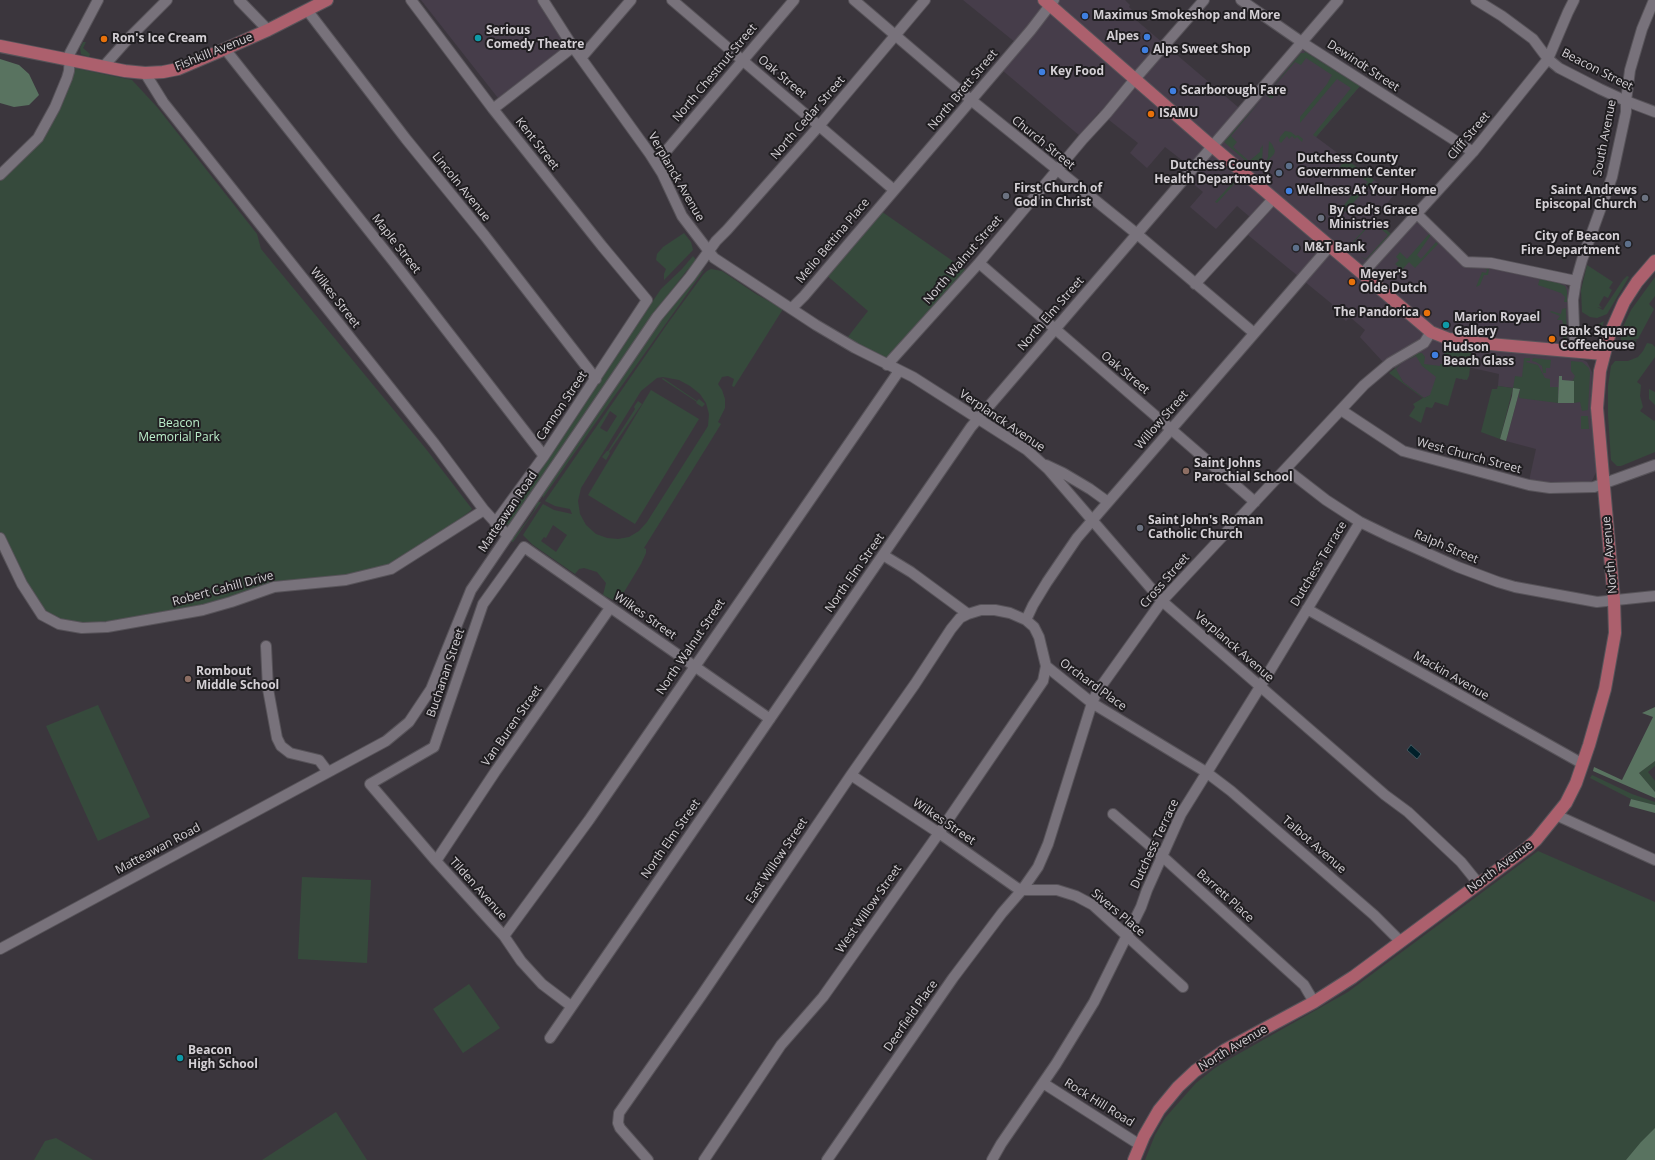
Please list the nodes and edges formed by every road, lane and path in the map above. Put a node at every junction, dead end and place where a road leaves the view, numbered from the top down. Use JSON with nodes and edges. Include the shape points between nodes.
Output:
{"nodes":[{"id":1,"x":98,"y":0,"type":"edge"},
{"id":2,"x":167,"y":0,"type":"edge"},
{"id":3,"x":239,"y":0,"type":"edge"},
{"id":4,"x":327,"y":0,"type":"edge"},
{"id":5,"x":411,"y":0,"type":"edge"},
{"id":6,"x":543,"y":0,"type":"edge"},
{"id":7,"x":631,"y":0,"type":"edge"},
{"id":8,"x":672,"y":0,"type":"edge"},
{"id":9,"x":794,"y":0,"type":"edge"},
{"id":10,"x":854,"y":0,"type":"edge"},
{"id":11,"x":925,"y":0,"type":"edge"},
{"id":12,"x":1204,"y":0,"type":"edge"},
{"id":13,"x":1241,"y":0,"type":"edge"},
{"id":14,"x":1338,"y":0,"type":"edge"},
{"id":15,"x":1476,"y":0,"type":"edge"},
{"id":16,"x":1574,"y":0,"type":"edge"},
{"id":17,"x":1654,"y":0,"type":"edge"},
{"id":18,"x":1049,"y":2,"type":"edge"},
{"id":19,"x":306,"y":10,"type":"junction"},
{"id":20,"x":268,"y":30,"type":"junction"},
{"id":21,"x":896,"y":35,"type":"junction"},
{"id":22,"x":1302,"y":42,"type":"junction"},
{"id":23,"x":0,"y":46,"type":"edge"},
{"id":24,"x":573,"y":47,"type":"junction"},
{"id":25,"x":225,"y":49,"type":"junction"},
{"id":26,"x":581,"y":58,"type":"junction"},
{"id":27,"x":1548,"y":59,"type":"junction"},
{"id":28,"x":70,"y":60,"type":"junction"},
{"id":29,"x":743,"y":61,"type":"junction"},
{"id":30,"x":104,"y":66,"type":"junction"},
{"id":31,"x":145,"y":73,"type":"junction"},
{"id":32,"x":1135,"y":79,"type":"junction"},
{"id":33,"x":971,"y":100,"type":"junction"},
{"id":34,"x":1626,"y":101,"type":"junction"},
{"id":35,"x":493,"y":109,"type":"junction"},
{"id":36,"x":1655,"y":112,"type":"edge"},
{"id":37,"x":819,"y":126,"type":"junction"},
{"id":38,"x":1212,"y":145,"type":"junction"},
{"id":39,"x":1473,"y":152,"type":"junction"},
{"id":40,"x":656,"y":163,"type":"junction"},
{"id":41,"x":1057,"y":171,"type":"junction"},
{"id":42,"x":0,"y":175,"type":"edge"},
{"id":43,"x":894,"y":190,"type":"junction"},
{"id":44,"x":1274,"y":198,"type":"junction"},
{"id":45,"x":1417,"y":214,"type":"junction"},
{"id":46,"x":1137,"y":234,"type":"junction"},
{"id":47,"x":1330,"y":246,"type":"junction"},
{"id":48,"x":709,"y":252,"type":"junction"},
{"id":49,"x":1655,"y":261,"type":"edge"},
{"id":50,"x":978,"y":263,"type":"junction"},
{"id":51,"x":1362,"y":274,"type":"junction"},
{"id":52,"x":1576,"y":281,"type":"junction"},
{"id":53,"x":1195,"y":284,"type":"junction"},
{"id":54,"x":647,"y":300,"type":"joint"},
{"id":55,"x":792,"y":308,"type":"junction"},
{"id":56,"x":1055,"y":330,"type":"junction"},
{"id":57,"x":1431,"y":332,"type":"junction"},
{"id":58,"x":1254,"y":333,"type":"junction"},
{"id":59,"x":1575,"y":352,"type":"junction"},
{"id":60,"x":1603,"y":354,"type":"junction"},
{"id":61,"x":887,"y":365,"type":"junction"},
{"id":62,"x":898,"y":371,"type":"junction"},
{"id":63,"x":596,"y":379,"type":"junction"},
{"id":64,"x":1341,"y":410,"type":"junction"},
{"id":65,"x":978,"y":419,"type":"junction"},
{"id":66,"x":1171,"y":429,"type":"junction"},
{"id":67,"x":544,"y":456,"type":"junction"},
{"id":68,"x":1042,"y":464,"type":"junction"},
{"id":69,"x":1655,"y":465,"type":"edge"},
{"id":70,"x":1286,"y":469,"type":"junction"},
{"id":71,"x":1603,"y":484,"type":"junction"},
{"id":72,"x":1108,"y":502,"type":"junction"},
{"id":73,"x":1256,"y":502,"type":"junction"},
{"id":74,"x":484,"y":510,"type":"junction"},
{"id":75,"x":1092,"y":521,"type":"junction"},
{"id":76,"x":1360,"y":522,"type":"junction"},
{"id":77,"x":495,"y":523,"type":"junction"},
{"id":78,"x":508,"y":536,"type":"junction"},
{"id":79,"x":0,"y":538,"type":"edge"},
{"id":80,"x":524,"y":547,"type":"joint"},
{"id":81,"x":883,"y":555,"type":"junction"},
{"id":82,"x":1655,"y":596,"type":"edge"},
{"id":83,"x":1614,"y":600,"type":"junction"},
{"id":84,"x":1162,"y":601,"type":"junction"},
{"id":85,"x":610,"y":608,"type":"junction"},
{"id":86,"x":1307,"y":609,"type":"junction"},
{"id":87,"x":968,"y":614,"type":"junction"},
{"id":88,"x":1026,"y":620,"type":"junction"},
{"id":89,"x":266,"y":646,"type":"dead end"},
{"id":90,"x":694,"y":666,"type":"junction"},
{"id":91,"x":1046,"y":666,"type":"junction"},
{"id":92,"x":1260,"y":687,"type":"junction"},
{"id":93,"x":1092,"y":703,"type":"junction"},
{"id":94,"x":770,"y":719,"type":"junction"},
{"id":95,"x":1583,"y":764,"type":"junction"},
{"id":96,"x":328,"y":772,"type":"junction"},
{"id":97,"x":1206,"y":772,"type":"junction"},
{"id":98,"x":851,"y":774,"type":"junction"},
{"id":99,"x":370,"y":784,"type":"joint"},
{"id":100,"x":1113,"y":814,"type":"dead end"},
{"id":101,"x":1556,"y":815,"type":"junction"},
{"id":102,"x":939,"y":832,"type":"junction"},
{"id":103,"x":1162,"y":856,"type":"junction"},
{"id":104,"x":1655,"y":860,"type":"edge"},
{"id":105,"x":436,"y":861,"type":"junction"},
{"id":106,"x":1478,"y":883,"type":"junction"},
{"id":107,"x":1022,"y":890,"type":"junction"},
{"id":108,"x":504,"y":936,"type":"junction"},
{"id":109,"x":1127,"y":936,"type":"junction"},
{"id":110,"x":1401,"y":942,"type":"junction"},
{"id":111,"x":0,"y":949,"type":"edge"},
{"id":112,"x":1183,"y":987,"type":"dead end"},
{"id":113,"x":1314,"y":1002,"type":"junction"},
{"id":114,"x":571,"y":1006,"type":"junction"},
{"id":115,"x":550,"y":1038,"type":"dead end"},
{"id":116,"x":1043,"y":1083,"type":"junction"},
{"id":117,"x":1140,"y":1145,"type":"junction"},
{"id":118,"x":648,"y":1160,"type":"edge"},
{"id":119,"x":704,"y":1160,"type":"edge"},
{"id":120,"x":827,"y":1160,"type":"edge"},
{"id":121,"x":992,"y":1160,"type":"edge"},
{"id":122,"x":1134,"y":1160,"type":"edge"}],
"edges":[{"from":1,"to":28,"type":"street","via":[[70,52]]},
{"from":2,"to":30,"type":"street"},
{"from":3,"to":20,"type":"street"},
{"from":4,"to":19,"type":"main road","name":"Fishkill Avenue"},
{"from":5,"to":35,"type":"street","name":"Kent Street"},
{"from":6,"to":24,"type":"street","name":"Verplanck Avenue"},
{"from":7,"to":26,"type":"street"},
{"from":8,"to":29,"type":"street","name":"Oak Street"},
{"from":9,"to":29,"type":"street","name":"North Chestnut Street"},
{"from":10,"to":21,"type":"street","name":"Church Street"},
{"from":11,"to":21,"type":"street","name":"North Cedar Street"},
{"from":12,"to":32,"type":"street","name":"North Walnut Street"},
{"from":13,"to":22,"type":"street","name":"Dewindt Street"},
{"from":14,"to":22,"type":"street","name":"North Elm Street"},
{"from":15,"to":27,"type":"street","name":"Beacon Street","via":[[1533,39]]},
{"from":16,"to":27,"type":"street","name":"Cliff Street"},
{"from":17,"to":34,"type":"street","name":"South Avenue","via":[[1630,70]]},
{"from":18,"to":32,"type":"main road"},
{"from":18,"to":33,"type":"street","name":"North Brett Street"},
{"from":19,"to":20,"type":"main road","name":"Fishkill Avenue"},
{"from":19,"to":63,"type":"street","name":"Lincoln Avenue"},
{"from":20,"to":25,"type":"main road","name":"Fishkill Avenue"},
{"from":21,"to":33,"type":"street","name":"Church Street"},
{"from":21,"to":37,"type":"street","name":"North Cedar Street"},
{"from":22,"to":38,"type":"street","name":"North Elm Street"},
{"from":22,"to":39,"type":"street","name":"Dewindt Street"},
{"from":23,"to":28,"type":"main road","name":"Fishkill Avenue"},
{"from":24,"to":26,"type":"street","name":"Verplanck Avenue"},
{"from":24,"to":35,"type":"street"},
{"from":25,"to":31,"type":"main road","name":"Fishkill Avenue","via":[[178,69]]},
{"from":25,"to":67,"type":"street","name":"Maple Street"},
{"from":26,"to":40,"type":"street","name":"Verplanck Avenue"},
{"from":27,"to":34,"type":"street","name":"Beacon Street","via":[[1559,68]]},
{"from":27,"to":39,"type":"street","name":"Cliff Street"},
{"from":28,"to":30,"type":"main road","name":"Fishkill Avenue"},
{"from":28,"to":42,"type":"street","via":[[67,78],[38,138]]},
{"from":29,"to":37,"type":"street","name":"Oak Street"},
{"from":29,"to":40,"type":"street","name":"North Chestnut Street"},
{"from":30,"to":31,"type":"main road","name":"Fishkill Avenue"},
{"from":31,"to":74,"type":"street","name":"Wilkes Street","via":[[163,102],[434,443]]},
{"from":32,"to":38,"type":"main road"},
{"from":32,"to":41,"type":"street","name":"North Walnut Street"},
{"from":33,"to":41,"type":"street","name":"Church Street"},
{"from":33,"to":43,"type":"street","name":"North Brett Street"},
{"from":34,"to":36,"type":"street","name":"Beacon Street"},
{"from":34,"to":52,"type":"street","name":"South Avenue","via":[[1612,177]]},
{"from":35,"to":54,"type":"street","name":"Kent Street"},
{"from":37,"to":43,"type":"street","name":"Oak Street"},
{"from":37,"to":48,"type":"street","name":"North Cedar Street"},
{"from":38,"to":44,"type":"main road"},
{"from":38,"to":46,"type":"street","name":"North Elm Street"},
{"from":39,"to":45,"type":"street","name":"Cliff Street"},
{"from":40,"to":48,"type":"street","name":"Verplanck Avenue","via":[[682,216]]},
{"from":41,"to":46,"type":"street","name":"Church Street"},
{"from":41,"to":50,"type":"street","name":"North Walnut Street"},
{"from":43,"to":55,"type":"street","name":"Melio Bettina Place"},
{"from":44,"to":47,"type":"main road"},
{"from":44,"to":53,"type":"street"},
{"from":45,"to":51,"type":"street","name":"Cliff Street"},
{"from":45,"to":52,"type":"street","via":[[1466,262],[1491,263]]},
{"from":46,"to":53,"type":"street","name":"Church Street"},
{"from":46,"to":56,"type":"street","name":"North Elm Street"},
{"from":47,"to":51,"type":"main road"},
{"from":47,"to":58,"type":"street","name":"Willow Street"},
{"from":48,"to":55,"type":"street","name":"Verplanck Avenue","via":[[714,258]]},
{"from":48,"to":78,"type":"street","name":"Matteawan Road","via":[[657,317]]},
{"from":49,"to":60,"type":"main road","name":"North Avenue","via":[[1624,302]]},
{"from":50,"to":56,"type":"street","name":"Oak Street"},
{"from":50,"to":61,"type":"street","name":"North Walnut Street"},
{"from":51,"to":57,"type":"main road"},
{"from":52,"to":59,"type":"street","name":"South Avenue","via":[[1573,300]]},
{"from":53,"to":58,"type":"street","name":"Church Street"},
{"from":54,"to":63,"type":"street","name":"Cannon Street"},
{"from":55,"to":61,"type":"street","name":"Verplanck Avenue"},
{"from":56,"to":65,"type":"street","name":"North Elm Street"},
{"from":56,"to":66,"type":"street","name":"Oak Street"},
{"from":57,"to":59,"type":"main road","via":[[1449,339]]},
{"from":57,"to":64,"type":"street","name":"Cross Street","via":[[1424,343],[1390,363],[1364,385]]},
{"from":58,"to":66,"type":"street","name":"Willow Street"},
{"from":59,"to":60,"type":"main road"},
{"from":60,"to":71,"type":"main road","name":"North Avenue","via":[[1597,408]]},
{"from":61,"to":62,"type":"street","name":"Verplanck Avenue"},
{"from":62,"to":65,"type":"street","name":"Verplanck Avenue","via":[[913,377]]},
{"from":62,"to":90,"type":"street","name":"North Walnut Street"},
{"from":63,"to":67,"type":"street","name":"Cannon Street"},
{"from":64,"to":70,"type":"street","name":"Cross Street"},
{"from":64,"to":71,"type":"street","name":"West Church Street","via":[[1403,451],[1529,485],[1550,488],[1594,487]]},
{"from":65,"to":68,"type":"street","name":"Verplanck Avenue","via":[[1027,450]]},
{"from":65,"to":81,"type":"street","name":"North Elm Street"},
{"from":66,"to":72,"type":"street","name":"Willow Street"},
{"from":66,"to":73,"type":"street","name":"Oak Street"},
{"from":67,"to":77,"type":"street","name":"Cannon Street"},
{"from":68,"to":72,"type":"street","via":[[1090,489]]},
{"from":68,"to":75,"type":"street","name":"Verplanck Avenue"},
{"from":69,"to":71,"type":"street","name":"West Church Street"},
{"from":70,"to":73,"type":"street","name":"Cross Street"},
{"from":70,"to":76,"type":"street","name":"Ralph Street"},
{"from":71,"to":83,"type":"main road","name":"North Avenue"},
{"from":72,"to":75,"type":"street","name":"Willow Street"},
{"from":73,"to":84,"type":"street","name":"Cross Street"},
{"from":74,"to":77,"type":"street","name":"Wilkes Street"},
{"from":74,"to":79,"type":"street","name":"Robert Cahill Drive","via":[[391,568],[346,580],[274,587],[203,610],[107,627],[82,628],[59,624],[42,615],[22,584]]},
{"from":75,"to":84,"type":"street","name":"Verplanck Avenue"},
{"from":75,"to":88,"type":"street","name":"Willow Street","via":[[1047,582]]},
{"from":76,"to":83,"type":"street","name":"Ralph Street","via":[[1458,567],[1515,587],[1597,602]]},
{"from":76,"to":86,"type":"street","name":"Dutchess Terrace"},
{"from":77,"to":78,"type":"street","name":"Wilkes Street"},
{"from":78,"to":96,"type":"street","name":"Matteawan Road","via":[[471,590],[431,689],[415,715],[386,741]]},
{"from":80,"to":85,"type":"street","name":"Wilkes Street"},
{"from":80,"to":99,"type":"street","name":"Buchanan Street","via":[[483,604],[434,747]]},
{"from":81,"to":87,"type":"street","via":[[911,572]]},
{"from":81,"to":94,"type":"street","name":"North Elm Street"},
{"from":82,"to":83,"type":"street","name":"Ralph Street"},
{"from":83,"to":95,"type":"main road","name":"North Avenue","via":[[1615,633],[1612,652],[1605,689]]},
{"from":84,"to":92,"type":"street","name":"Verplanck Avenue"},
{"from":84,"to":93,"type":"street","name":"Cross Street","via":[[1097,692]]},
{"from":85,"to":90,"type":"street","name":"Wilkes Street"},
{"from":85,"to":105,"type":"street","name":"Van Buren Street"},
{"from":86,"to":92,"type":"street","name":"Dutchess Terrace"},
{"from":86,"to":95,"type":"street","name":"Mackin Avenue"},
{"from":87,"to":88,"type":"street","name":"Orchard Place","via":[[981,610],[995,610]]},
{"from":87,"to":98,"type":"street","name":"East Willow Street","via":[[960,618],[951,629]]},
{"from":88,"to":91,"type":"street","name":"Orchard Place","via":[[1034,626],[1039,637]]},
{"from":89,"to":96,"type":"street","via":[[268,689],[277,738],[281,746],[290,753],[319,760]]},
{"from":90,"to":94,"type":"street","name":"Wilkes Street"},
{"from":90,"to":108,"type":"street","name":"North Walnut Street","via":[[589,820]]},
{"from":91,"to":93,"type":"street","name":"Orchard Place"},
{"from":91,"to":102,"type":"street","name":"West Willow Street","via":[[1044,681]]},
{"from":92,"to":97,"type":"street","name":"Dutchess Terrace"},
{"from":92,"to":106,"type":"street","name":"Verplanck Avenue","via":[[1418,822],[1461,862]]},
{"from":93,"to":97,"type":"street","name":"Orchard Place"},
{"from":93,"to":107,"type":"street","name":"Cross Street","via":[[1048,844],[1038,867]]},
{"from":94,"to":114,"type":"street","name":"North Elm Street"},
{"from":95,"to":101,"type":"main road","name":"North Avenue","via":[[1566,803]]},
{"from":96,"to":111,"type":"street","name":"Matteawan Road"},
{"from":97,"to":103,"type":"street","name":"Dutchess Terrace","via":[[1181,814]]},
{"from":97,"to":110,"type":"street","name":"Talbot Avenue","via":[[1278,830]]},
{"from":98,"to":102,"type":"street","name":"Wilkes Street"},
{"from":98,"to":118,"type":"street","name":"East Willow Street","via":[[619,1113],[620,1128]]},
{"from":99,"to":105,"type":"street","name":"Tilden Avenue"},
{"from":100,"to":103,"type":"street","name":"Barrett Place"},
{"from":101,"to":104,"type":"street"},
{"from":101,"to":106,"type":"main road","name":"North Avenue","via":[[1527,848]]},
{"from":102,"to":107,"type":"street","name":"Wilkes Street"},
{"from":102,"to":119,"type":"street","name":"West Willow Street","via":[[823,997],[781,1045]]},
{"from":103,"to":109,"type":"street","name":"Dutchess Terrace"},
{"from":103,"to":113,"type":"street","name":"Barrett Place","via":[[1304,985]]},
{"from":105,"to":108,"type":"street","name":"Tilden Avenue"},
{"from":106,"to":110,"type":"main road","name":"North Avenue"},
{"from":107,"to":109,"type":"street","name":"Sivers Place","via":[[1057,890],[1076,896],[1093,905]]},
{"from":107,"to":120,"type":"street","name":"Deerfield Place","via":[[953,978]]},
{"from":108,"to":114,"type":"street","name":"Tilden Avenue","via":[[521,961],[542,984]]},
{"from":109,"to":112,"type":"street","name":"Sivers Place"},
{"from":109,"to":116,"type":"street","name":"Dutchess Terrace","via":[[1094,1002]]},
{"from":110,"to":113,"type":"main road","name":"North Avenue"},
{"from":113,"to":117,"type":"main road","name":"North Avenue","via":[[1233,1046],[1199,1068],[1164,1102]]},
{"from":114,"to":115,"type":"street","name":"North Elm Street"},
{"from":116,"to":117,"type":"street","name":"Rock Hill Road"},
{"from":116,"to":121,"type":"street","name":"Dutchess Terrace"},
{"from":117,"to":122,"type":"main road","name":"North Avenue"}]}
